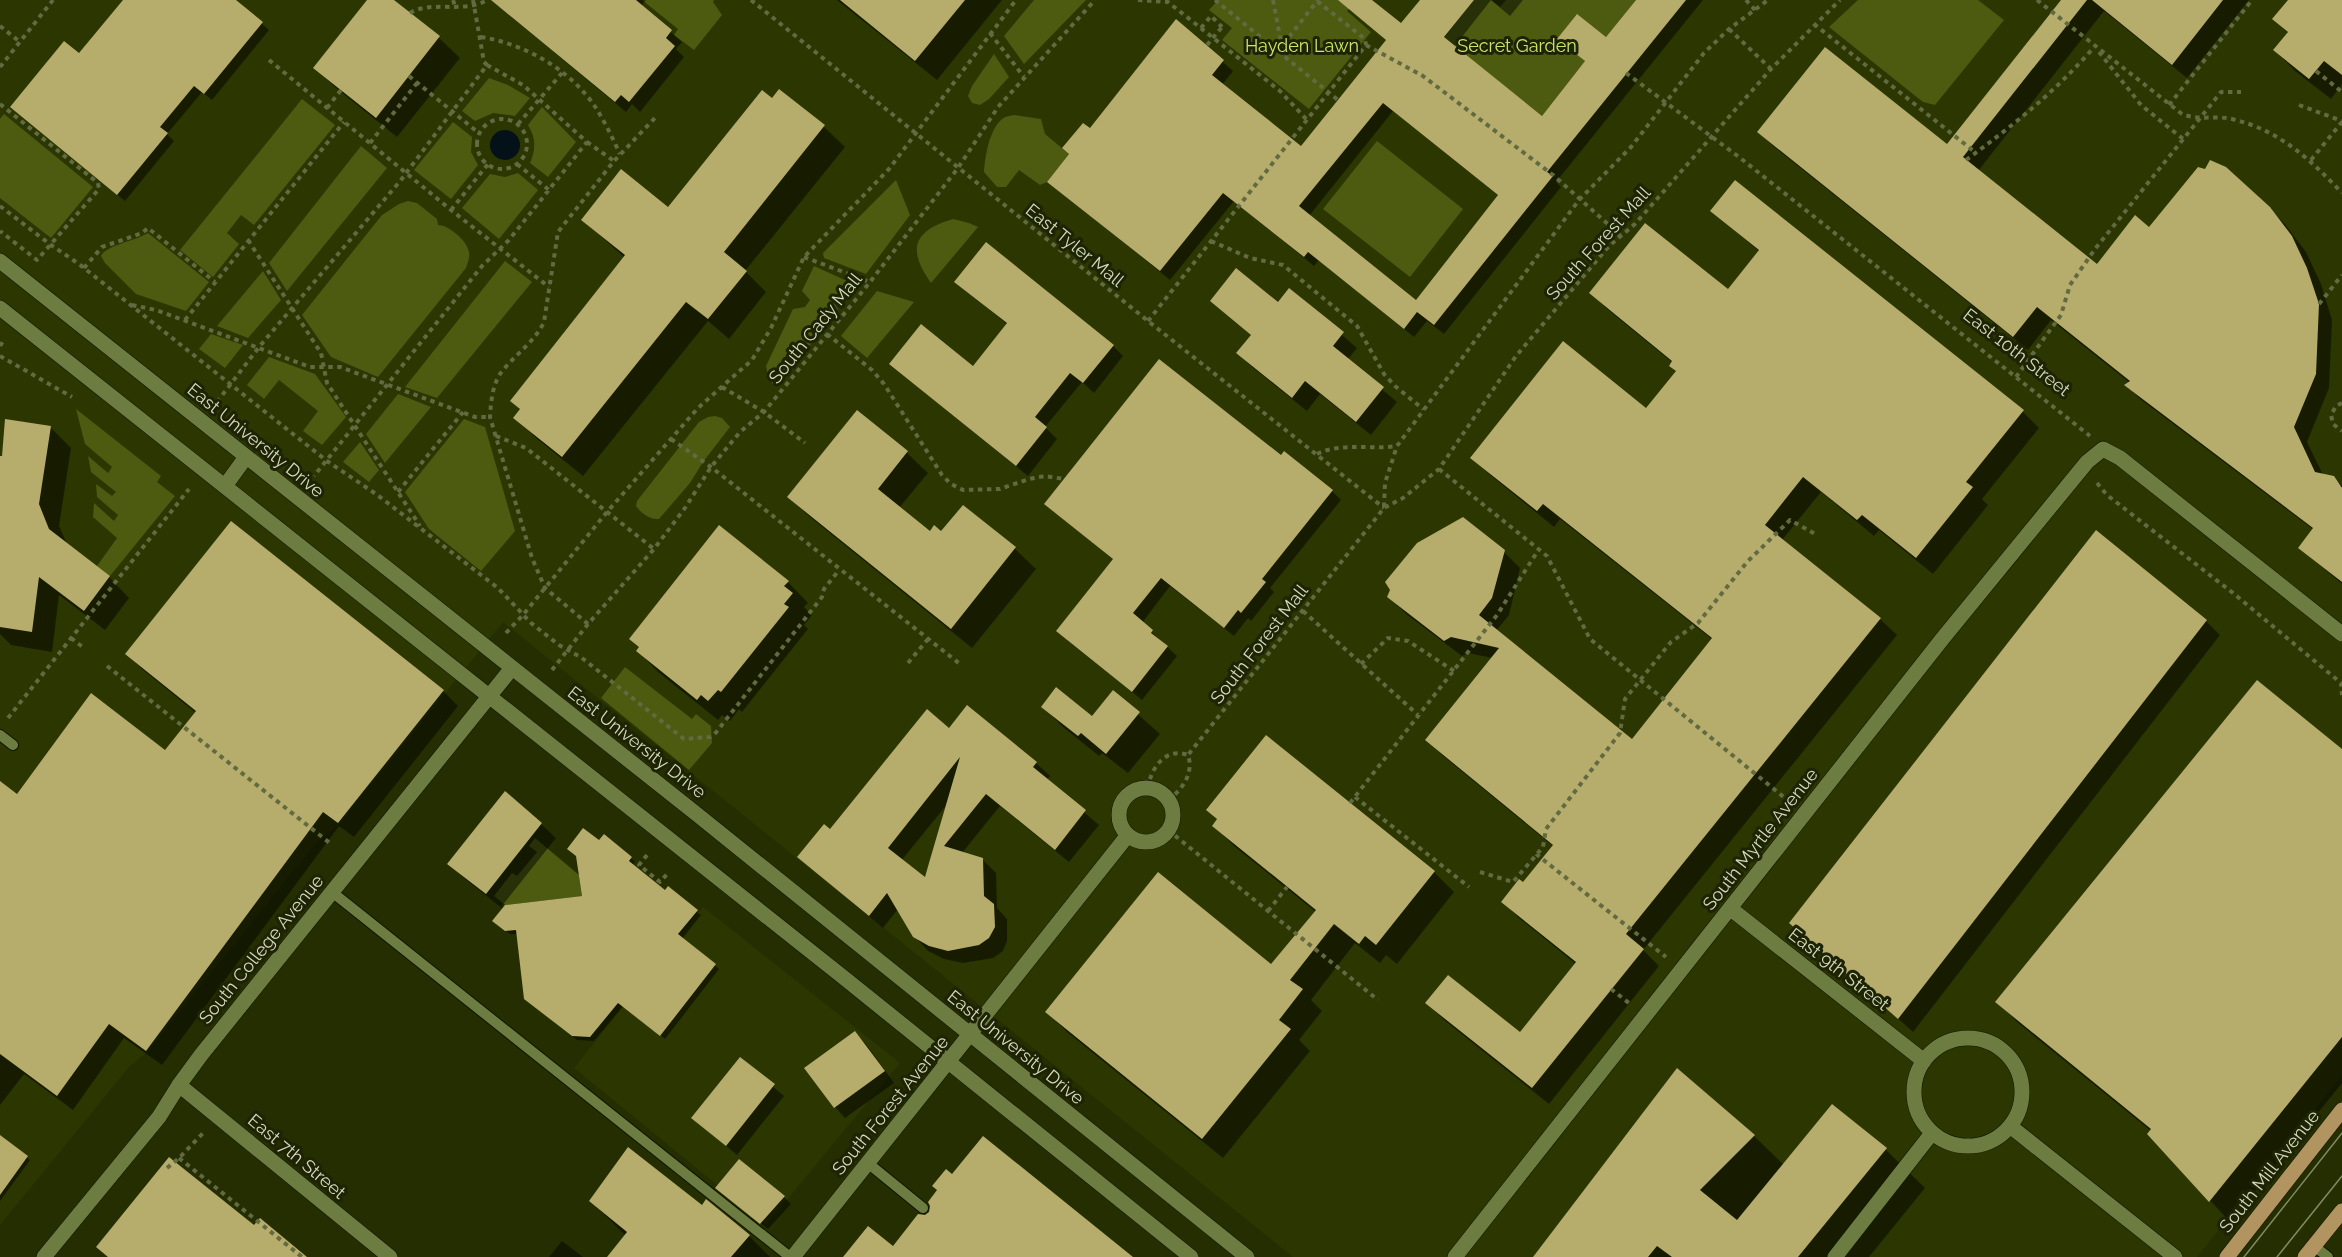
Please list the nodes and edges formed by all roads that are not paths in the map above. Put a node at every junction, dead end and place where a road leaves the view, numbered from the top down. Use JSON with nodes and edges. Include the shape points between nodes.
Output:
{"nodes":[{"id":1,"x":0,"y":261,"type":"edge"},
{"id":2,"x":0,"y":308,"type":"edge"},
{"id":3,"x":246,"y":457,"type":"junction"},
{"id":4,"x":225,"y":486,"type":"junction"},
{"id":5,"x":2342,"y":634,"type":"edge"},
{"id":6,"x":512,"y":668,"type":"junction"},
{"id":7,"x":490,"y":696,"type":"junction"},
{"id":8,"x":0,"y":735,"type":"edge"},
{"id":9,"x":13,"y":745,"type":"dead end"},
{"id":10,"x":1128,"y":835,"type":"junction"},
{"id":11,"x":332,"y":892,"type":"junction"},
{"id":12,"x":1731,"y":909,"type":"junction"},
{"id":13,"x":971,"y":1036,"type":"junction"},
{"id":14,"x":1924,"y":1061,"type":"junction"},
{"id":15,"x":949,"y":1063,"type":"junction"},
{"id":16,"x":178,"y":1085,"type":"junction"},
{"id":17,"x":2342,"y":1110,"type":"edge"},
{"id":18,"x":2010,"y":1126,"type":"junction"},
{"id":19,"x":1932,"y":1133,"type":"junction"},
{"id":20,"x":868,"y":1164,"type":"junction"},
{"id":21,"x":923,"y":1208,"type":"dead end"},
{"id":22,"x":2342,"y":1211,"type":"edge"},
{"id":23,"x":2309,"y":1252,"type":"edge"},
{"id":24,"x":44,"y":1257,"type":"edge"},
{"id":25,"x":390,"y":1257,"type":"edge"},
{"id":26,"x":791,"y":1257,"type":"edge"},
{"id":27,"x":1191,"y":1257,"type":"edge"},
{"id":28,"x":1247,"y":1257,"type":"edge"},
{"id":29,"x":1455,"y":1257,"type":"edge"},
{"id":30,"x":1836,"y":1257,"type":"edge"},
{"id":31,"x":2175,"y":1257,"type":"edge"},
{"id":32,"x":2227,"y":1257,"type":"edge"},
{"id":33,"x":2328,"y":1257,"type":"edge"}],
"edges":[{"from":1,"to":3,"type":"street","name":"East University Drive"},
{"from":2,"to":4,"type":"street"},
{"from":3,"to":4,"type":"street"},
{"from":3,"to":6,"type":"street","name":"East University Drive"},
{"from":4,"to":7,"type":"street"},
{"from":5,"to":12,"type":"street","name":"South Myrtle Avenue","via":[[2120,458],[2103,449],[2087,462],[1943,638]]},
{"from":6,"to":7,"type":"street","name":"South College Avenue"},
{"from":6,"to":13,"type":"street","name":"East University Drive"},
{"from":7,"to":11,"type":"street","name":"South College Avenue"},
{"from":7,"to":15,"type":"street"},
{"from":8,"to":9,"type":"lane"},
{"from":10,"to":10,"type":"street","via":[[1120,822],[1123,800],[1134,790],[1156,789],[1168,800],[1173,815],[1168,830],[1154,841],[1136,840]]},
{"from":10,"to":13,"type":"street","name":"South Forest Avenue"},
{"from":11,"to":16,"type":"street","name":"South College Avenue"},
{"from":11,"to":26,"type":"lane"},
{"from":12,"to":14,"type":"street","name":"East 9th Street"},
{"from":12,"to":29,"type":"street","name":"South Myrtle Avenue"},
{"from":13,"to":15,"type":"street","name":"South Forest Avenue"},
{"from":13,"to":28,"type":"street","name":"East University Drive"},
{"from":14,"to":18,"type":"street","via":[[1936,1048],[1968,1038],[2000,1049],[2020,1077],[2019,1111]]},
{"from":14,"to":19,"type":"street","via":[[1913,1090],[1915,1106]]},
{"from":15,"to":20,"type":"street","name":"South Forest Avenue"},
{"from":15,"to":27,"type":"street"},
{"from":16,"to":24,"type":"street","name":"South College Avenue","via":[[159,1117]]},
{"from":16,"to":25,"type":"street","name":"East 7th Street"},
{"from":17,"to":32,"type":"main road","name":"South Mill Avenue"},
{"from":18,"to":19,"type":"street","via":[[1982,1145],[1947,1142]]},
{"from":18,"to":31,"type":"street"},
{"from":19,"to":30,"type":"street"},
{"from":20,"to":21,"type":"lane"},
{"from":20,"to":26,"type":"street","name":"South Forest Avenue"},
{"from":22,"to":23,"type":"main road"},
{"from":23,"to":33,"type":"lane"}]}
